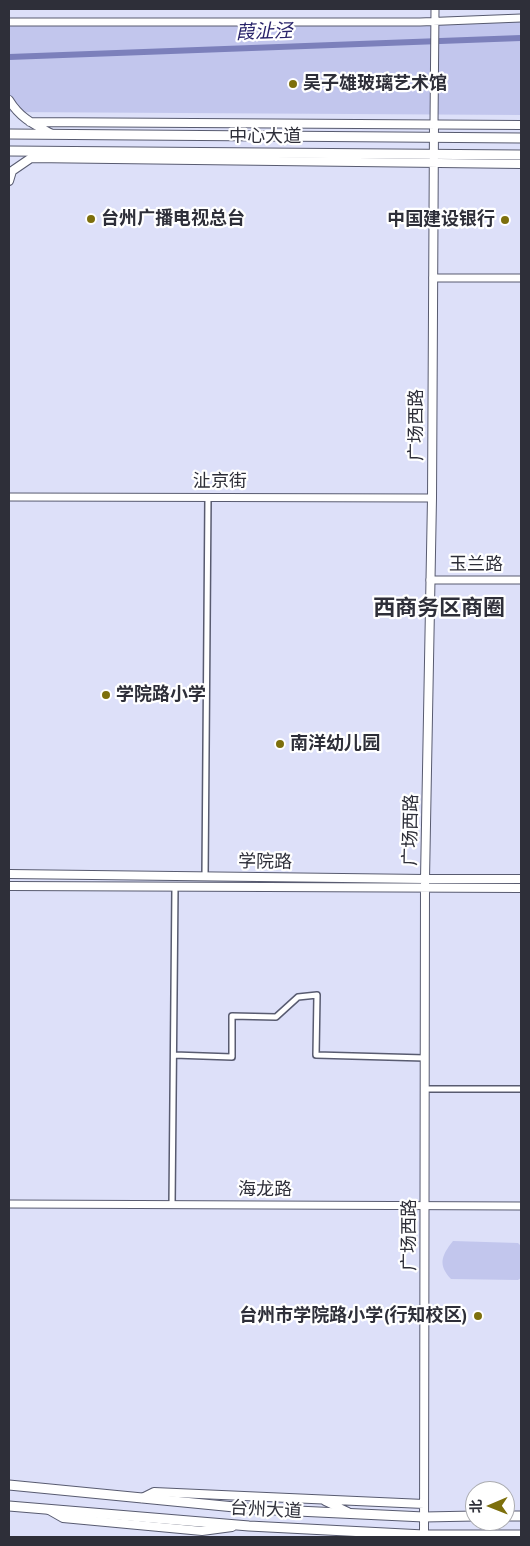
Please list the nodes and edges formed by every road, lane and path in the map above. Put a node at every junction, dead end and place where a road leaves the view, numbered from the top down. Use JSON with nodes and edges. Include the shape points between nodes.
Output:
{"nodes":[{"id":1,"x":435,"y":9,"type":"edge"},
{"id":2,"x":521,"y":18,"type":"edge"},
{"id":3,"x":9,"y":22,"type":"edge"},
{"id":4,"x":435,"y":25,"type":"junction"},
{"id":5,"x":9,"y":100,"type":"edge"},
{"id":6,"x":30,"y":122,"type":"junction"},
{"id":7,"x":434,"y":124,"type":"junction"},
{"id":8,"x":521,"y":125,"type":"edge"},
{"id":9,"x":9,"y":134,"type":"edge"},
{"id":10,"x":52,"y":134,"type":"junction"},
{"id":11,"x":434,"y":137,"type":"junction"},
{"id":12,"x":521,"y":138,"type":"edge"},
{"id":13,"x":9,"y":151,"type":"edge"},
{"id":14,"x":56,"y":151,"type":"junction"},
{"id":15,"x":521,"y":154,"type":"edge"},
{"id":16,"x":31,"y":158,"type":"junction"},
{"id":17,"x":433,"y":159,"type":"junction"},
{"id":18,"x":521,"y":164,"type":"edge"},
{"id":19,"x":9,"y":181,"type":"edge"},
{"id":20,"x":433,"y":278,"type":"junction"},
{"id":21,"x":521,"y":278,"type":"edge"},
{"id":22,"x":9,"y":497,"type":"edge"},
{"id":23,"x":208,"y":498,"type":"junction"},
{"id":24,"x":432,"y":498,"type":"junction"},
{"id":25,"x":430,"y":580,"type":"junction"},
{"id":26,"x":521,"y":580,"type":"edge"},
{"id":27,"x":9,"y":874,"type":"edge"},
{"id":28,"x":205,"y":876,"type":"junction"},
{"id":29,"x":425,"y":879,"type":"junction"},
{"id":30,"x":521,"y":879,"type":"edge"},
{"id":31,"x":9,"y":886,"type":"edge"},
{"id":32,"x":175,"y":887,"type":"junction"},
{"id":33,"x":425,"y":888,"type":"junction"},
{"id":34,"x":521,"y":888,"type":"edge"},
{"id":35,"x":174,"y":1055,"type":"junction"},
{"id":36,"x":425,"y":1058,"type":"junction"},
{"id":37,"x":425,"y":1089,"type":"junction"},
{"id":38,"x":521,"y":1089,"type":"edge"},
{"id":39,"x":9,"y":1204,"type":"edge"},
{"id":40,"x":172,"y":1205,"type":"junction"},
{"id":41,"x":425,"y":1206,"type":"junction"},
{"id":42,"x":521,"y":1206,"type":"edge"},
{"id":43,"x":9,"y":1485,"type":"edge"},
{"id":44,"x":142,"y":1498,"type":"junction"},
{"id":45,"x":322,"y":1500,"type":"junction"},
{"id":46,"x":424,"y":1504,"type":"junction"},
{"id":47,"x":9,"y":1506,"type":"edge"},
{"id":48,"x":350,"y":1513,"type":"junction"},
{"id":49,"x":424,"y":1516,"type":"junction"},
{"id":50,"x":465,"y":1516,"type":"edge"},
{"id":51,"x":521,"y":1535,"type":"edge"},
{"id":52,"x":424,"y":1536,"type":"edge"},
{"id":53,"x":508,"y":1536,"type":"edge"}],
"edges":[{"from":1,"to":4,"type":"street"},
{"from":2,"to":4,"type":"street"},
{"from":3,"to":4,"type":"street"},
{"from":4,"to":7,"type":"street"},
{"from":5,"to":6,"type":"main road","name":"中心大道","via":[[16,112]]},
{"from":6,"to":7,"type":"main road"},
{"from":6,"to":10,"type":"main road","name":"中心大道"},
{"from":7,"to":8,"type":"main road"},
{"from":7,"to":11,"type":"main road","name":"广场西路"},
{"from":9,"to":10,"type":"main road","name":"中心大道"},
{"from":10,"to":11,"type":"main road","name":"中心大道"},
{"from":11,"to":12,"type":"main road","name":"中心大道"},
{"from":11,"to":17,"type":"main road","name":"广场西路"},
{"from":13,"to":14,"type":"main road","name":"中心大道"},
{"from":14,"to":16,"type":"main road"},
{"from":14,"to":17,"type":"main road","name":"中心大道"},
{"from":15,"to":17,"type":"main road","name":"中心大道"},
{"from":16,"to":17,"type":"main road"},
{"from":16,"to":19,"type":"main road","via":[[12,171]]},
{"from":17,"to":18,"type":"main road"},
{"from":17,"to":20,"type":"main road","name":"广场西路"},
{"from":20,"to":21,"type":"street"},
{"from":20,"to":24,"type":"main road","name":"广场西路"},
{"from":22,"to":23,"type":"street","name":"沚京街"},
{"from":23,"to":24,"type":"street","name":"沚京街"},
{"from":23,"to":28,"type":"street"},
{"from":24,"to":25,"type":"main road","name":"广场西路"},
{"from":25,"to":26,"type":"street","name":"玉兰路"},
{"from":25,"to":29,"type":"main road","name":"广场西路"},
{"from":27,"to":28,"type":"main road","name":"学院路"},
{"from":28,"to":29,"type":"main road","name":"学院路"},
{"from":29,"to":30,"type":"main road","name":"学院路"},
{"from":29,"to":33,"type":"main road","name":"广场西路"},
{"from":31,"to":32,"type":"main road","name":"学院路"},
{"from":32,"to":33,"type":"main road","name":"学院路"},
{"from":32,"to":35,"type":"street"},
{"from":33,"to":34,"type":"main road","name":"学院路"},
{"from":33,"to":36,"type":"main road","name":"广场西路"},
{"from":35,"to":36,"type":"street","via":[[232,1057],[232,1016],[276,1017],[298,998],[317,995],[316,1055]]},
{"from":35,"to":40,"type":"street"},
{"from":36,"to":37,"type":"main road","name":"广场西路"},
{"from":37,"to":38,"type":"street"},
{"from":37,"to":41,"type":"main road","name":"广场西路"},
{"from":39,"to":40,"type":"street","name":"海龙路"},
{"from":40,"to":41,"type":"street","name":"海龙路"},
{"from":41,"to":42,"type":"street","name":"海龙路"},
{"from":41,"to":46,"type":"main road","name":"广场西路"},
{"from":43,"to":44,"type":"main road","name":"台州大道"},
{"from":44,"to":45,"type":"main road","via":[[154,1492]]},
{"from":44,"to":48,"type":"main road","name":"台州大道","via":[[255,1509]]},
{"from":45,"to":46,"type":"main road"},
{"from":45,"to":48,"type":"main road"},
{"from":46,"to":49,"type":"main road","name":"广场西路"},
{"from":47,"to":52,"type":"main road","name":"台州大道","via":[[240,1526]]},
{"from":48,"to":49,"type":"main road","name":"台州大道"},
{"from":49,"to":50,"type":"main road","name":"台州大道"},
{"from":49,"to":52,"type":"main road","name":"广场西路"},
{"from":51,"to":53,"type":"main road","name":"台州大道"},
{"from":52,"to":53,"type":"main road","name":"台州大道"}]}
